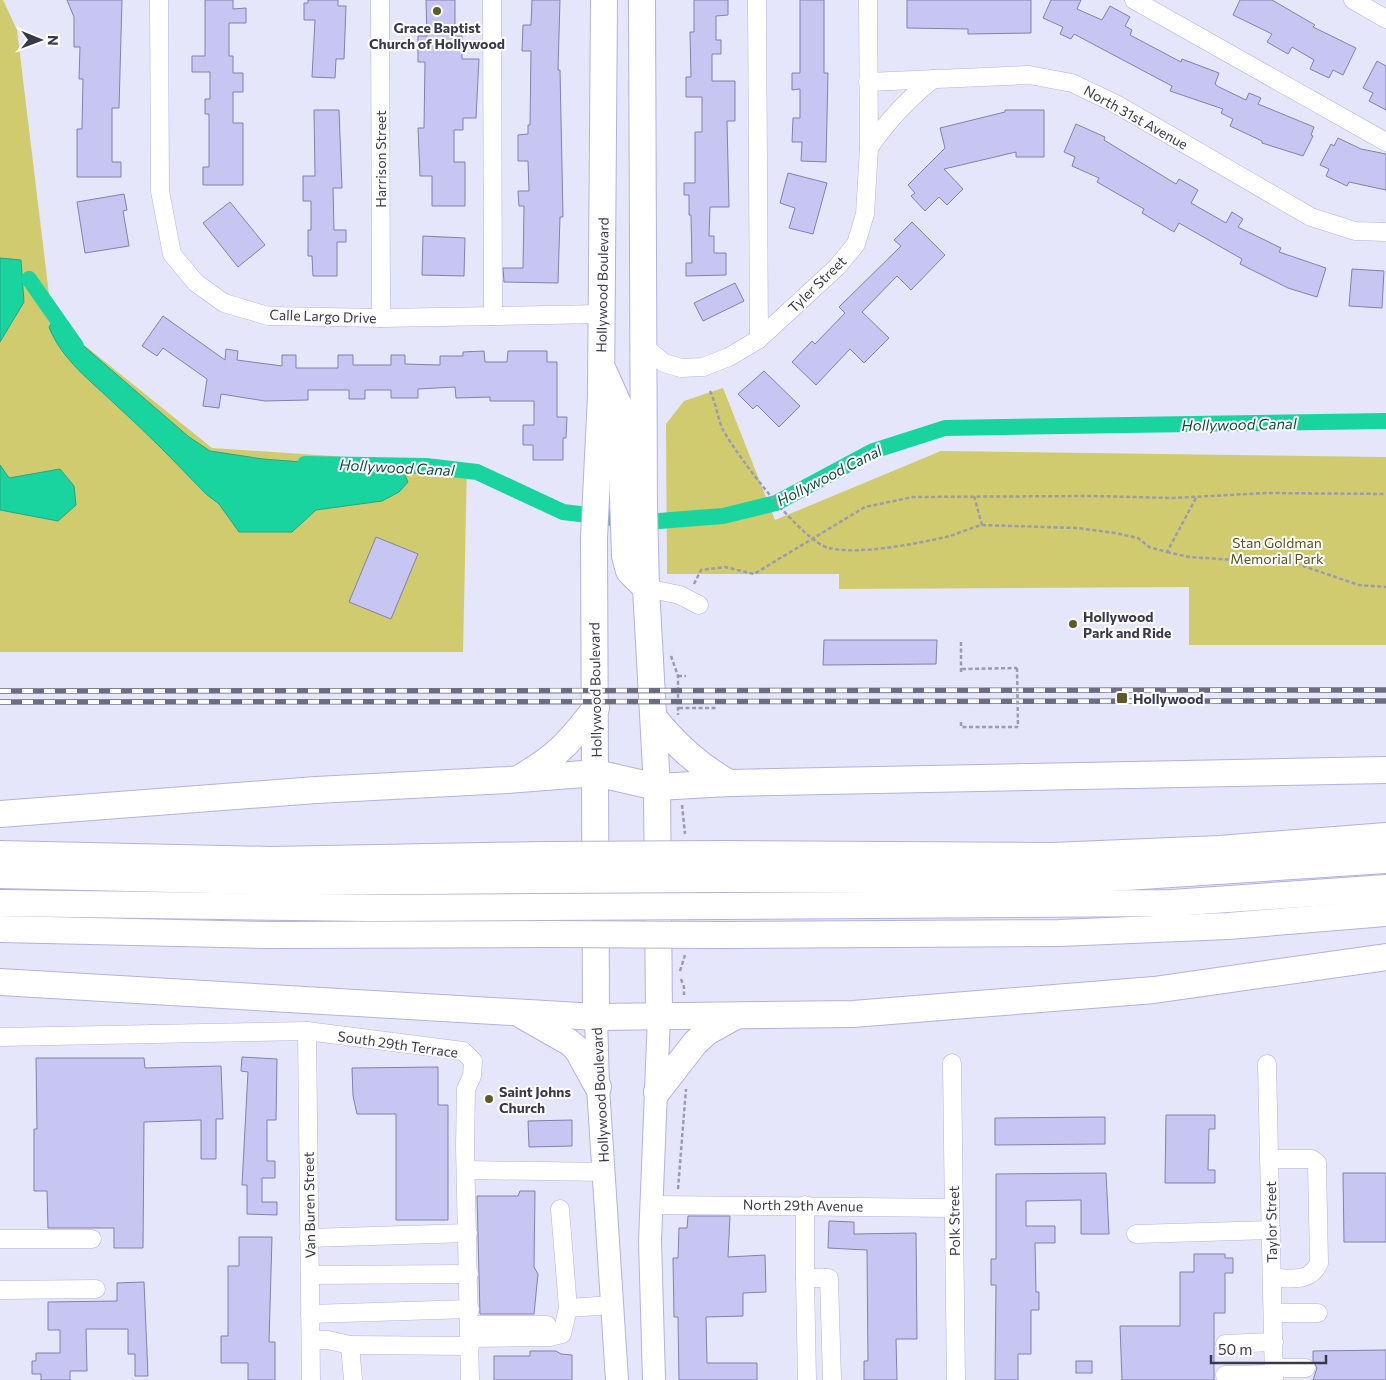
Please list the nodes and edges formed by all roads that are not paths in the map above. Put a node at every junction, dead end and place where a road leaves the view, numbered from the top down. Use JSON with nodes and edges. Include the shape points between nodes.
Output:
{"nodes":[{"id":1,"x":159,"y":0,"type":"edge"},
{"id":2,"x":380,"y":0,"type":"edge"},
{"id":3,"x":492,"y":0,"type":"edge"},
{"id":4,"x":604,"y":0,"type":"edge"},
{"id":5,"x":642,"y":0,"type":"edge"},
{"id":6,"x":757,"y":0,"type":"edge"},
{"id":7,"x":868,"y":0,"type":"edge"},
{"id":8,"x":1134,"y":0,"type":"edge"},
{"id":9,"x":1353,"y":0,"type":"edge"},
{"id":10,"x":1386,"y":19,"type":"edge"},
{"id":11,"x":933,"y":79,"type":"junction"},
{"id":12,"x":868,"y":82,"type":"junction"},
{"id":13,"x":1386,"y":142,"type":"edge"},
{"id":14,"x":869,"y":148,"type":"junction"},
{"id":15,"x":1386,"y":232,"type":"edge"},
{"id":16,"x":601,"y":314,"type":"junction"},
{"id":17,"x":493,"y":316,"type":"junction"},
{"id":18,"x":381,"y":318,"type":"junction"},
{"id":19,"x":759,"y":339,"type":"junction"},
{"id":20,"x":642,"y":345,"type":"junction"},
{"id":21,"x":601,"y":365,"type":"junction"},
{"id":22,"x":634,"y":519,"type":"junction"},
{"id":23,"x":646,"y":588,"type":"junction"},
{"id":24,"x":695,"y":603,"type":"road end"},
{"id":25,"x":596,"y":708,"type":"junction"},
{"id":26,"x":654,"y":718,"type":"junction"},
{"id":27,"x":1386,"y":770,"type":"edge"},
{"id":28,"x":596,"y":772,"type":"junction"},
{"id":29,"x":518,"y":779,"type":"junction"},
{"id":30,"x":729,"y":783,"type":"junction"},
{"id":31,"x":657,"y":787,"type":"junction"},
{"id":32,"x":0,"y":814,"type":"edge"},
{"id":33,"x":1386,"y":836,"type":"edge"},
{"id":34,"x":0,"y":854,"type":"edge"},
{"id":35,"x":1386,"y":860,"type":"edge"},
{"id":36,"x":544,"y":867,"type":"junction"},
{"id":37,"x":0,"y":876,"type":"edge"},
{"id":38,"x":1386,"y":888,"type":"edge"},
{"id":39,"x":0,"y":903,"type":"edge"},
{"id":40,"x":1386,"y":913,"type":"edge"},
{"id":41,"x":0,"y":929,"type":"edge"},
{"id":42,"x":1386,"y":957,"type":"edge"},
{"id":43,"x":0,"y":982,"type":"edge"},
{"id":44,"x":516,"y":1013,"type":"junction"},
{"id":45,"x":738,"y":1015,"type":"junction"},
{"id":46,"x":659,"y":1016,"type":"junction"},
{"id":47,"x":596,"y":1017,"type":"junction"},
{"id":48,"x":307,"y":1031,"type":"junction"},
{"id":49,"x":0,"y":1037,"type":"edge"},
{"id":50,"x":952,"y":1063,"type":"dead end"},
{"id":51,"x":1267,"y":1064,"type":"dead end"},
{"id":52,"x":598,"y":1087,"type":"junction"},
{"id":53,"x":657,"y":1092,"type":"junction"},
{"id":54,"x":1269,"y":1159,"type":"junction"},
{"id":55,"x":466,"y":1170,"type":"junction"},
{"id":56,"x":604,"y":1172,"type":"junction"},
{"id":57,"x":652,"y":1205,"type":"junction"},
{"id":58,"x":805,"y":1205,"type":"junction"},
{"id":59,"x":953,"y":1208,"type":"junction"},
{"id":60,"x":560,"y":1209,"type":"dead end"},
{"id":61,"x":1271,"y":1230,"type":"junction"},
{"id":62,"x":468,"y":1232,"type":"junction"},
{"id":63,"x":1136,"y":1234,"type":"dead end"},
{"id":64,"x":309,"y":1238,"type":"junction"},
{"id":65,"x":0,"y":1239,"type":"edge"},
{"id":66,"x":92,"y":1239,"type":"dead end"},
{"id":67,"x":469,"y":1274,"type":"junction"},
{"id":68,"x":310,"y":1275,"type":"junction"},
{"id":69,"x":805,"y":1278,"type":"junction"},
{"id":70,"x":1272,"y":1278,"type":"junction"},
{"id":71,"x":96,"y":1289,"type":"dead end"},
{"id":72,"x":0,"y":1290,"type":"edge"},
{"id":73,"x":613,"y":1305,"type":"junction"},
{"id":74,"x":1273,"y":1313,"type":"junction"},
{"id":75,"x":310,"y":1314,"type":"junction"},
{"id":76,"x":1318,"y":1314,"type":"dead end"},
{"id":77,"x":566,"y":1316,"type":"junction"},
{"id":78,"x":470,"y":1329,"type":"junction"},
{"id":79,"x":310,"y":1340,"type":"junction"},
{"id":80,"x":1274,"y":1342,"type":"junction"},
{"id":81,"x":1225,"y":1344,"type":"dead end"},
{"id":82,"x":350,"y":1345,"type":"junction"},
{"id":83,"x":1306,"y":1368,"type":"dead end"},
{"id":84,"x":1274,"y":1374,"type":"edge"},
{"id":85,"x":1225,"y":1375,"type":"dead end"},
{"id":86,"x":311,"y":1380,"type":"edge"},
{"id":87,"x":353,"y":1380,"type":"edge"},
{"id":88,"x":470,"y":1380,"type":"edge"},
{"id":89,"x":617,"y":1380,"type":"edge"},
{"id":90,"x":654,"y":1380,"type":"edge"},
{"id":91,"x":807,"y":1380,"type":"edge"},
{"id":92,"x":832,"y":1380,"type":"edge"},
{"id":93,"x":956,"y":1380,"type":"edge"}],
"edges":[{"from":1,"to":18,"type":"street","name":"Calle Largo Drive","via":[[160,191],[172,254],[196,283],[224,303],[268,316]]},
{"from":2,"to":18,"type":"street","name":"Harrison Street"},
{"from":3,"to":17,"type":"street"},
{"from":4,"to":16,"type":"highway","name":"Hollywood Boulevard"},
{"from":5,"to":20,"type":"highway"},
{"from":6,"to":19,"type":"street"},
{"from":7,"to":12,"type":"street","name":"Tyler Street"},
{"from":8,"to":13,"type":"street"},
{"from":9,"to":10,"type":"street"},
{"from":11,"to":12,"type":"street","name":"North 31st Avenue"},
{"from":11,"to":14,"type":"street","via":[[887,121]]},
{"from":11,"to":15,"type":"street","name":"North 31st Avenue","via":[[1029,75],[1072,83],[1116,104],[1311,217],[1355,231]]},
{"from":12,"to":14,"type":"street","name":"Tyler Street"},
{"from":14,"to":19,"type":"street","name":"Tyler Street","via":[[865,214],[856,244]]},
{"from":16,"to":17,"type":"street","name":"Calle Largo Drive"},
{"from":16,"to":21,"type":"highway","name":"Hollywood Boulevard"},
{"from":17,"to":18,"type":"street","name":"Calle Largo Drive"},
{"from":19,"to":20,"type":"street","name":"Tyler Street","via":[[729,357],[687,369],[664,364]]},
{"from":20,"to":22,"type":"highway"},
{"from":21,"to":22,"type":"highway","via":[[620,408]]},
{"from":21,"to":25,"type":"highway","name":"Hollywood Boulevard","via":[[594,538]]},
{"from":22,"to":23,"type":"highway"},
{"from":23,"to":24,"type":"street","via":[[680,595]]},
{"from":23,"to":26,"type":"highway"},
{"from":25,"to":28,"type":"highway","name":"Hollywood Boulevard"},
{"from":25,"to":29,"type":"highway","via":[[566,747]]},
{"from":26,"to":30,"type":"highway","via":[[674,743]]},
{"from":26,"to":31,"type":"highway"},
{"from":27,"to":30,"type":"highway"},
{"from":28,"to":29,"type":"highway"},
{"from":28,"to":31,"type":"highway"},
{"from":28,"to":47,"type":"highway","name":"Hollywood Boulevard"},
{"from":29,"to":32,"type":"highway","via":[[316,790]]},
{"from":30,"to":31,"type":"highway"},
{"from":31,"to":46,"type":"highway"},
{"from":33,"to":36,"type":"highway","bridge":true,"via":[[1219,849],[1052,856],[725,854]]},
{"from":34,"to":36,"type":"highway"},
{"from":35,"to":36,"type":"highway","bridge":true,"via":[[1080,880],[724,879]]},
{"from":36,"to":37,"type":"highway","via":[[300,882]]},
{"from":38,"to":39,"type":"highway","bridge":true,"via":[[1172,902],[370,908]]},
{"from":40,"to":41,"type":"highway","bridge":true,"via":[[1228,926],[1059,933],[270,935]]},
{"from":42,"to":45,"type":"highway","via":[[1154,990],[852,1014]]},
{"from":43,"to":44,"type":"highway"},
{"from":44,"to":47,"type":"highway"},
{"from":44,"to":52,"type":"highway","via":[[577,1049]]},
{"from":45,"to":46,"type":"highway"},
{"from":45,"to":53,"type":"highway","via":[[694,1043]]},
{"from":46,"to":47,"type":"highway"},
{"from":46,"to":53,"type":"main road"},
{"from":47,"to":52,"type":"main road","name":"Hollywood Boulevard"},
{"from":48,"to":49,"type":"street","name":"South 29th Terrace"},
{"from":48,"to":55,"type":"street","name":"South 29th Terrace","via":[[463,1051],[473,1060],[472,1076],[466,1090]]},
{"from":48,"to":64,"type":"street","name":"Van Buren Street"},
{"from":50,"to":59,"type":"street","name":"Polk Street"},
{"from":51,"to":54,"type":"street","name":"Taylor Street"},
{"from":52,"to":56,"type":"main road","name":"Hollywood Boulevard"},
{"from":53,"to":57,"type":"main road"},
{"from":54,"to":61,"type":"street","name":"Taylor Street"},
{"from":54,"to":70,"type":"street","via":[[1312,1159],[1317,1163],[1318,1192],[1319,1263],[1315,1272],[1309,1277]]},
{"from":55,"to":56,"type":"street"},
{"from":55,"to":62,"type":"street","name":"South 29th Terrace"},
{"from":56,"to":73,"type":"main road","name":"Hollywood Boulevard"},
{"from":57,"to":58,"type":"street","name":"North 29th Avenue"},
{"from":57,"to":90,"type":"main road"},
{"from":58,"to":59,"type":"street","name":"North 29th Avenue"},
{"from":58,"to":69,"type":"street"},
{"from":59,"to":93,"type":"street","name":"Polk Street"},
{"from":60,"to":77,"type":"street"},
{"from":61,"to":63,"type":"street"},
{"from":61,"to":70,"type":"street","name":"Taylor Street"},
{"from":62,"to":64,"type":"street"},
{"from":62,"to":67,"type":"street","name":"South 29th Terrace"},
{"from":64,"to":68,"type":"street","name":"Van Buren Street"},
{"from":65,"to":66,"type":"street"},
{"from":67,"to":68,"type":"street"},
{"from":67,"to":78,"type":"street","name":"South 29th Terrace"},
{"from":68,"to":75,"type":"street","name":"Van Buren Street"},
{"from":69,"to":91,"type":"street"},
{"from":69,"to":92,"type":"street","via":[[829,1278]]},
{"from":70,"to":74,"type":"street","name":"Taylor Street"},
{"from":71,"to":72,"type":"street"},
{"from":73,"to":77,"type":"street"},
{"from":73,"to":89,"type":"main road","name":"Hollywood Boulevard"},
{"from":74,"to":76,"type":"street"},
{"from":74,"to":80,"type":"street","name":"Taylor Street"},
{"from":75,"to":78,"type":"street"},
{"from":75,"to":79,"type":"street","name":"Van Buren Street"},
{"from":77,"to":78,"type":"street","via":[[562,1334],[550,1337]]},
{"from":78,"to":82,"type":"street"},
{"from":78,"to":88,"type":"street","name":"South 29th Terrace"},
{"from":79,"to":82,"type":"street"},
{"from":79,"to":86,"type":"street","name":"Van Buren Street"},
{"from":80,"to":81,"type":"street"},
{"from":80,"to":84,"type":"street","name":"Taylor Street"},
{"from":82,"to":87,"type":"street"},
{"from":83,"to":84,"type":"street"},
{"from":84,"to":85,"type":"street"}]}
